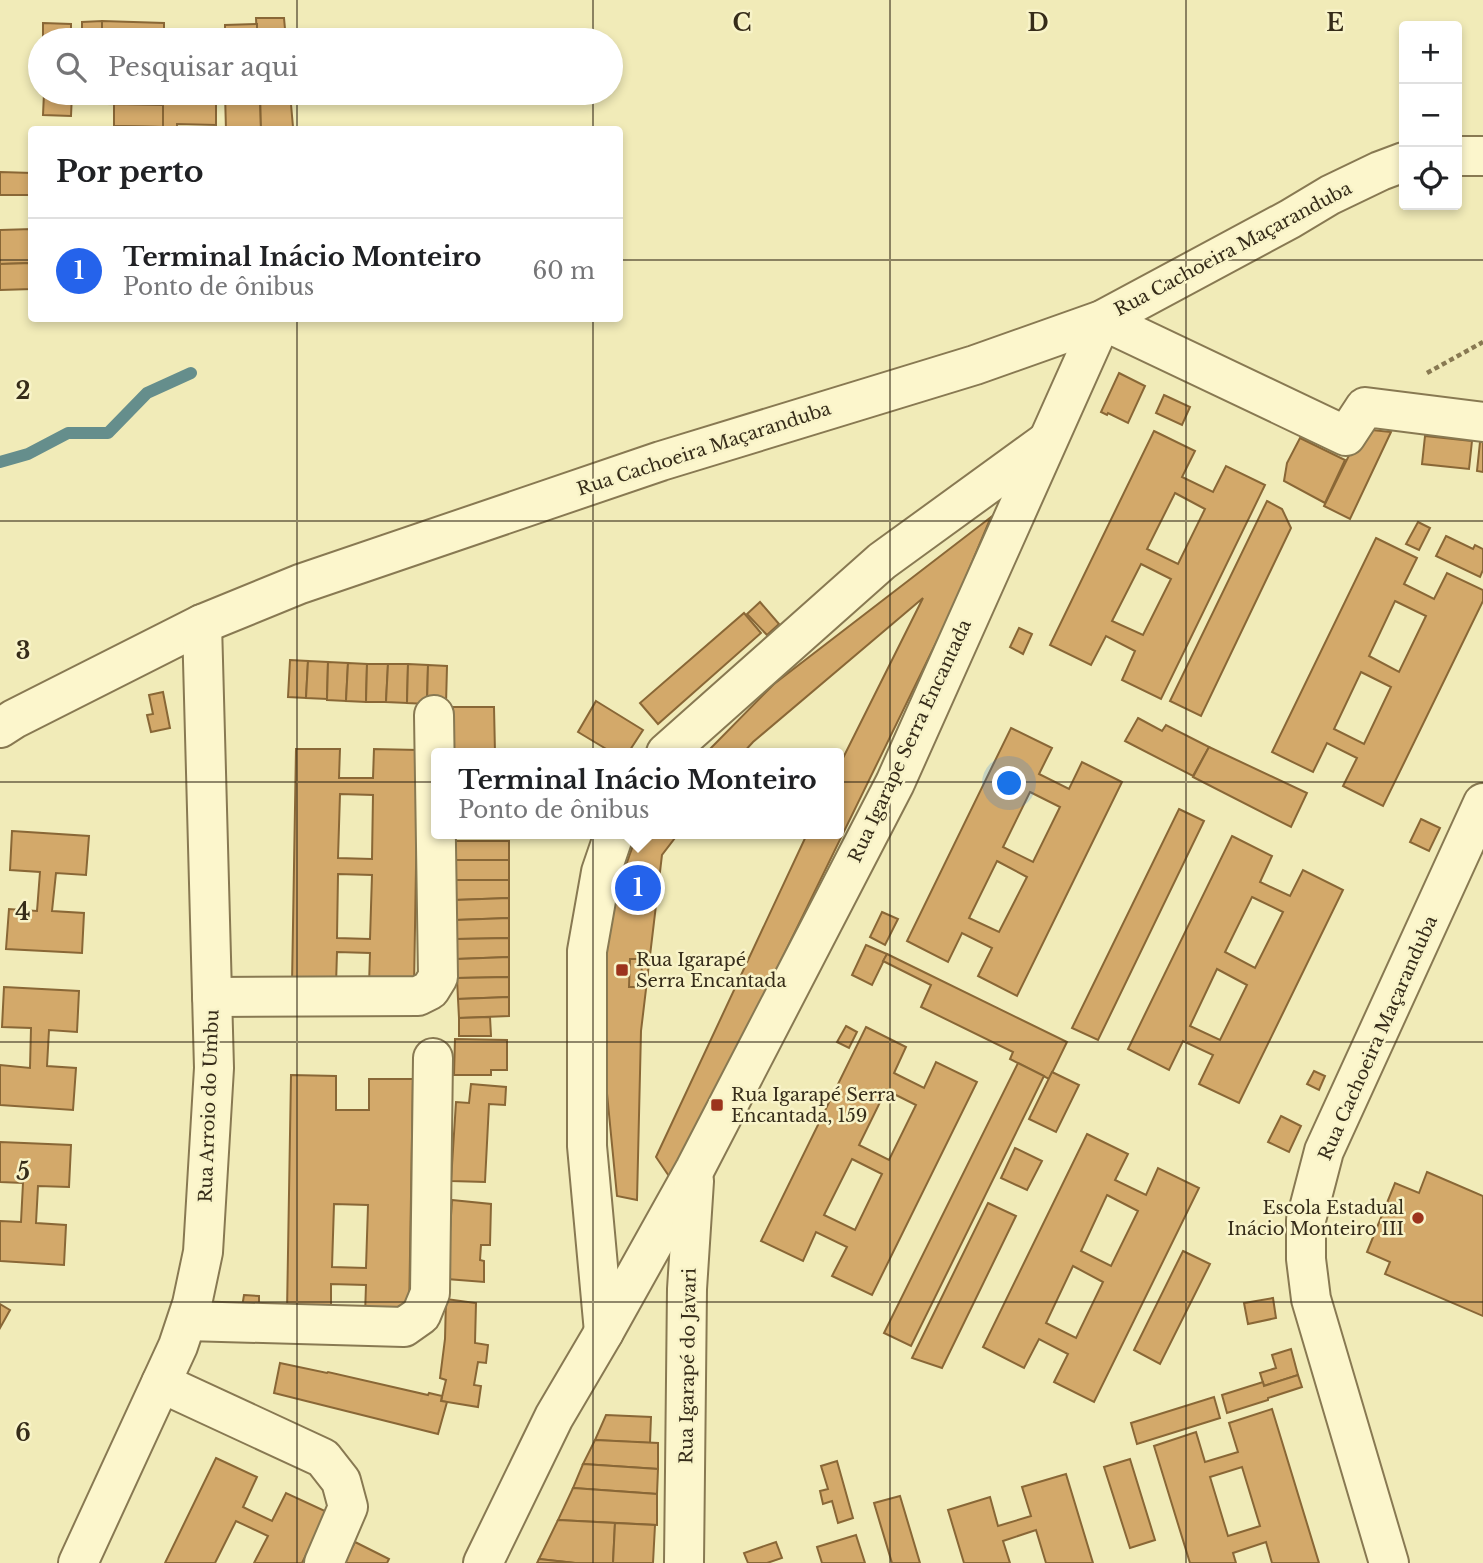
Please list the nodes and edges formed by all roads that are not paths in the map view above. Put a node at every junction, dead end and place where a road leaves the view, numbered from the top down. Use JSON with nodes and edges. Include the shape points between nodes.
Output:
{"nodes":[{"id":1,"x":1462,"y":156,"type":"edge"},
{"id":2,"x":1483,"y":156,"type":"edge"},
{"id":3,"x":1399,"y":164,"type":"edge"},
{"id":4,"x":1102,"y":320,"type":"junction"},
{"id":5,"x":1483,"y":422,"type":"edge"},
{"id":6,"x":1047,"y":442,"type":"junction"},
{"id":7,"x":202,"y":624,"type":"junction"},
{"id":8,"x":433,"y":715,"type":"dead end"},
{"id":9,"x":0,"y":728,"type":"edge"},
{"id":10,"x":434,"y":748,"type":"edge"},
{"id":11,"x":672,"y":748,"type":"edge"},
{"id":12,"x":1483,"y":803,"type":"edge"},
{"id":13,"x":435,"y":839,"type":"edge"},
{"id":14,"x":612,"y":839,"type":"edge"},
{"id":15,"x":212,"y":997,"type":"junction"},
{"id":16,"x":433,"y":1058,"type":"dead end"},
{"id":17,"x":695,"y":1169,"type":"junction"},
{"id":18,"x":187,"y":1321,"type":"junction"},
{"id":19,"x":604,"y":1332,"type":"junction"},
{"id":20,"x":161,"y":1383,"type":"junction"},
{"id":21,"x":78,"y":1563,"type":"edge"},
{"id":22,"x":324,"y":1563,"type":"edge"},
{"id":23,"x":483,"y":1563,"type":"edge"},
{"id":24,"x":684,"y":1563,"type":"edge"},
{"id":25,"x":1389,"y":1563,"type":"edge"}],
"edges":[{"from":1,"to":2,"type":"street"},
{"from":3,"to":4,"type":"street","name":"Rua Cachoeira Maçaranduba","via":[[1331,195]]},
{"from":4,"to":5,"type":"street","via":[[1346,436],[1365,407]]},
{"from":4,"to":6,"type":"street","name":"Rua Igarape Serra Encantada"},
{"from":4,"to":7,"type":"street","name":"Rua Cachoeira Maçaranduba","via":[[975,365],[661,461],[300,583]]},
{"from":6,"to":11,"type":"street","name":"Rua Igarape Serra Encantada","via":[[882,561]]},
{"from":6,"to":17,"type":"street","name":"Rua Igarape Serra Encantada","via":[[895,783]]},
{"from":7,"to":9,"type":"street","name":"Rua Cachoeira Maçaranduba"},
{"from":7,"to":15,"type":"street","name":"Rua Arroio do Umbu"},
{"from":8,"to":10,"type":"street"},
{"from":12,"to":25,"type":"street","name":"Rua Cachoeira Maçaranduba","via":[[1324,1151],[1306,1220],[1311,1299]]},
{"from":13,"to":15,"type":"street","via":[[438,977],[430,990],[418,996]]},
{"from":14,"to":19,"type":"street","via":[[601,872],[587,951],[587,1146]]},
{"from":15,"to":18,"type":"street","name":"Rua Arroio do Umbu","via":[[214,1068],[203,1252]]},
{"from":16,"to":18,"type":"street","via":[[430,1293],[421,1315],[404,1327]]},
{"from":17,"to":19,"type":"street","name":"Rua Igarape Serra Encantada"},
{"from":17,"to":24,"type":"street","name":"Rua Igarapé do Javari","via":[[687,1289]]},
{"from":18,"to":20,"type":"street","name":"Rua Arroio do Umbu"},
{"from":19,"to":23,"type":"street","name":"Rua Igarape Serra Encantada","via":[[554,1417]]},
{"from":20,"to":21,"type":"street","name":"Rua Arroio do Umbu"},
{"from":20,"to":22,"type":"street","via":[[323,1458],[341,1481],[348,1507]]}]}
